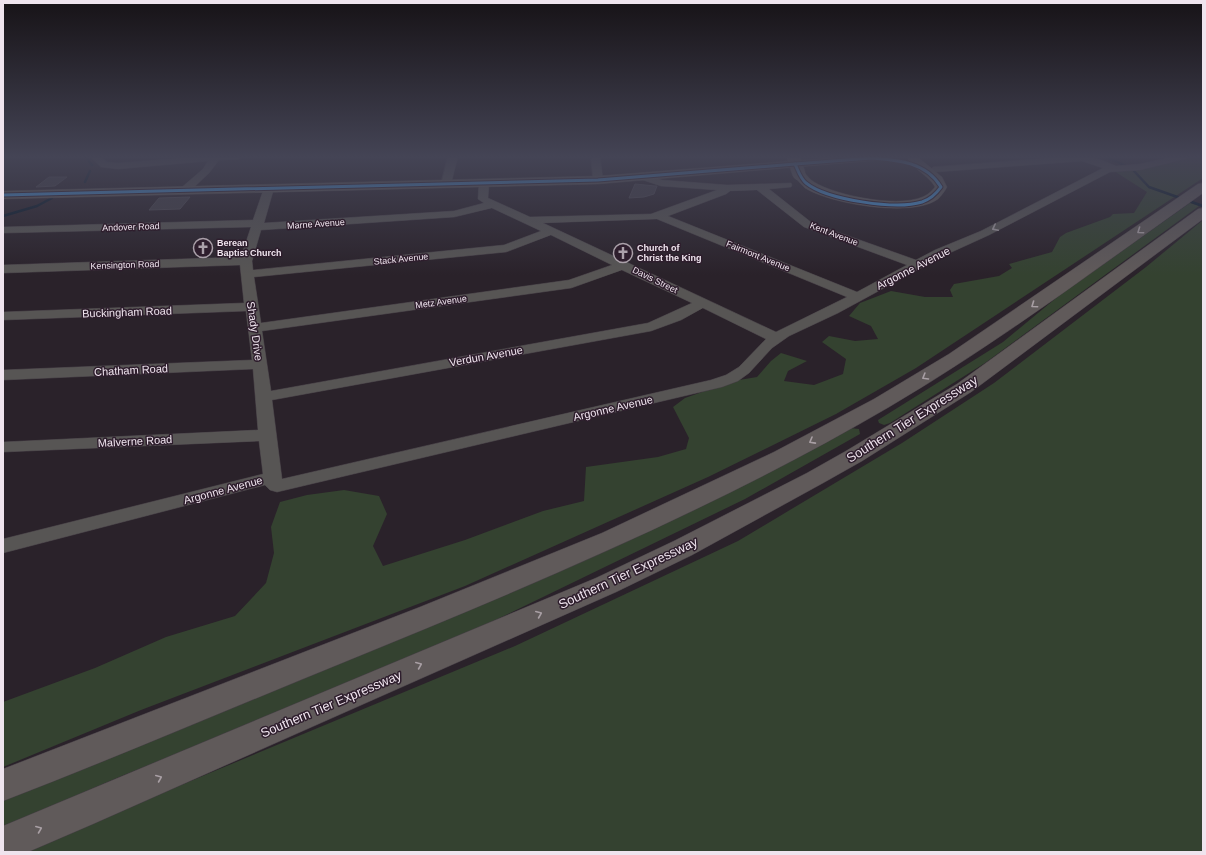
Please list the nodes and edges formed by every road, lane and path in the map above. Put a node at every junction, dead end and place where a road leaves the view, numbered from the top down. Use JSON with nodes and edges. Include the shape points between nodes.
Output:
{"nodes":[{"id":1,"x":266,"y":196,"type":"edge"},
{"id":2,"x":483,"y":196,"type":"edge"},
{"id":3,"x":712,"y":196,"type":"edge"},
{"id":4,"x":771,"y":196,"type":"edge"},
{"id":5,"x":831,"y":196,"type":"edge"},
{"id":6,"x":935,"y":196,"type":"edge"},
{"id":7,"x":1059,"y":196,"type":"edge"},
{"id":8,"x":1195,"y":199,"type":"edge"},
{"id":9,"x":493,"y":204,"type":"junction"},
{"id":10,"x":658,"y":216,"type":"junction"},
{"id":11,"x":528,"y":220,"type":"junction"},
{"id":12,"x":257,"y":225,"type":"junction"},
{"id":13,"x":3,"y":230,"type":"edge"},
{"id":14,"x":552,"y":232,"type":"junction"},
{"id":15,"x":623,"y":265,"type":"junction"},
{"id":16,"x":916,"y":265,"type":"junction"},
{"id":17,"x":246,"y":268,"type":"junction"},
{"id":18,"x":3,"y":269,"type":"edge"},
{"id":19,"x":858,"y":297,"type":"junction"},
{"id":20,"x":703,"y":303,"type":"junction"},
{"id":21,"x":252,"y":307,"type":"junction"},
{"id":22,"x":3,"y":316,"type":"edge"},
{"id":23,"x":255,"y":328,"type":"junction"},
{"id":24,"x":776,"y":338,"type":"junction"},
{"id":25,"x":260,"y":364,"type":"junction"},
{"id":26,"x":3,"y":375,"type":"edge"},
{"id":27,"x":264,"y":397,"type":"junction"},
{"id":28,"x":268,"y":435,"type":"junction"},
{"id":29,"x":3,"y":448,"type":"edge"},
{"id":30,"x":272,"y":477,"type":"junction"},
{"id":31,"x":3,"y":546,"type":"edge"},
{"id":32,"x":3,"y":785,"type":"edge"},
{"id":33,"x":3,"y":844,"type":"edge"}],
"edges":[{"from":1,"to":12,"type":"street","name":"Shady Drive"},
{"from":2,"to":9,"type":"street","via":[[483,199]]},
{"from":3,"to":10,"type":"street"},
{"from":4,"to":16,"type":"street","name":"Kent Avenue","via":[[808,225]]},
{"from":5,"to":6,"type":"main road","bridge":true,"via":[[866,203],[896,204],[922,201]]},
{"from":7,"to":16,"type":"street","name":"Argonne Avenue","one_way":true},
{"from":8,"to":32,"type":"highway","name":"Southern Tier Expressway","one_way":true,"via":[[956,358],[882,403],[782,457],[611,539]]},
{"from":33,"to":8,"type":"highway","name":"Southern Tier Expressway","one_way":true,"via":[[606,585],[697,541],[854,456],[964,388]]},
{"from":9,"to":11,"type":"street","name":"Davis Street"},
{"from":9,"to":12,"type":"street","name":"Marne Avenue","via":[[454,214]]},
{"from":10,"to":11,"type":"street"},
{"from":10,"to":19,"type":"street","name":"Fairmont Avenue"},
{"from":11,"to":14,"type":"street","name":"Davis Street"},
{"from":12,"to":13,"type":"street","name":"Andover Road"},
{"from":12,"to":17,"type":"street","name":"Shady Drive"},
{"from":14,"to":15,"type":"street","name":"Davis Street"},
{"from":14,"to":17,"type":"street","name":"Stack Avenue","via":[[506,248]]},
{"from":15,"to":20,"type":"street","name":"Davis Street"},
{"from":15,"to":23,"type":"street","name":"Metz Avenue","via":[[571,284]]},
{"from":16,"to":19,"type":"street","name":"Argonne Avenue"},
{"from":17,"to":18,"type":"street","name":"Kensington Road"},
{"from":17,"to":21,"type":"street","name":"Shady Drive"},
{"from":19,"to":24,"type":"street","name":"Argonne Avenue"},
{"from":20,"to":24,"type":"street","name":"Davis Street"},
{"from":20,"to":27,"type":"street","name":"Verdun Avenue","via":[[651,327]]},
{"from":21,"to":22,"type":"street","name":"Buckingham Road"},
{"from":21,"to":23,"type":"street","name":"Shady Drive"},
{"from":23,"to":25,"type":"street","name":"Shady Drive"},
{"from":24,"to":30,"type":"street","name":"Argonne Avenue","via":[[744,370],[716,384],[287,485],[277,486]]},
{"from":25,"to":26,"type":"street","name":"Chatham Road"},
{"from":25,"to":27,"type":"street","name":"Shady Drive"},
{"from":27,"to":28,"type":"street","name":"Shady Drive"},
{"from":28,"to":29,"type":"street","name":"Malverne Road"},
{"from":28,"to":30,"type":"street","name":"Shady Drive"},
{"from":30,"to":31,"type":"street","name":"Argonne Avenue"}]}
